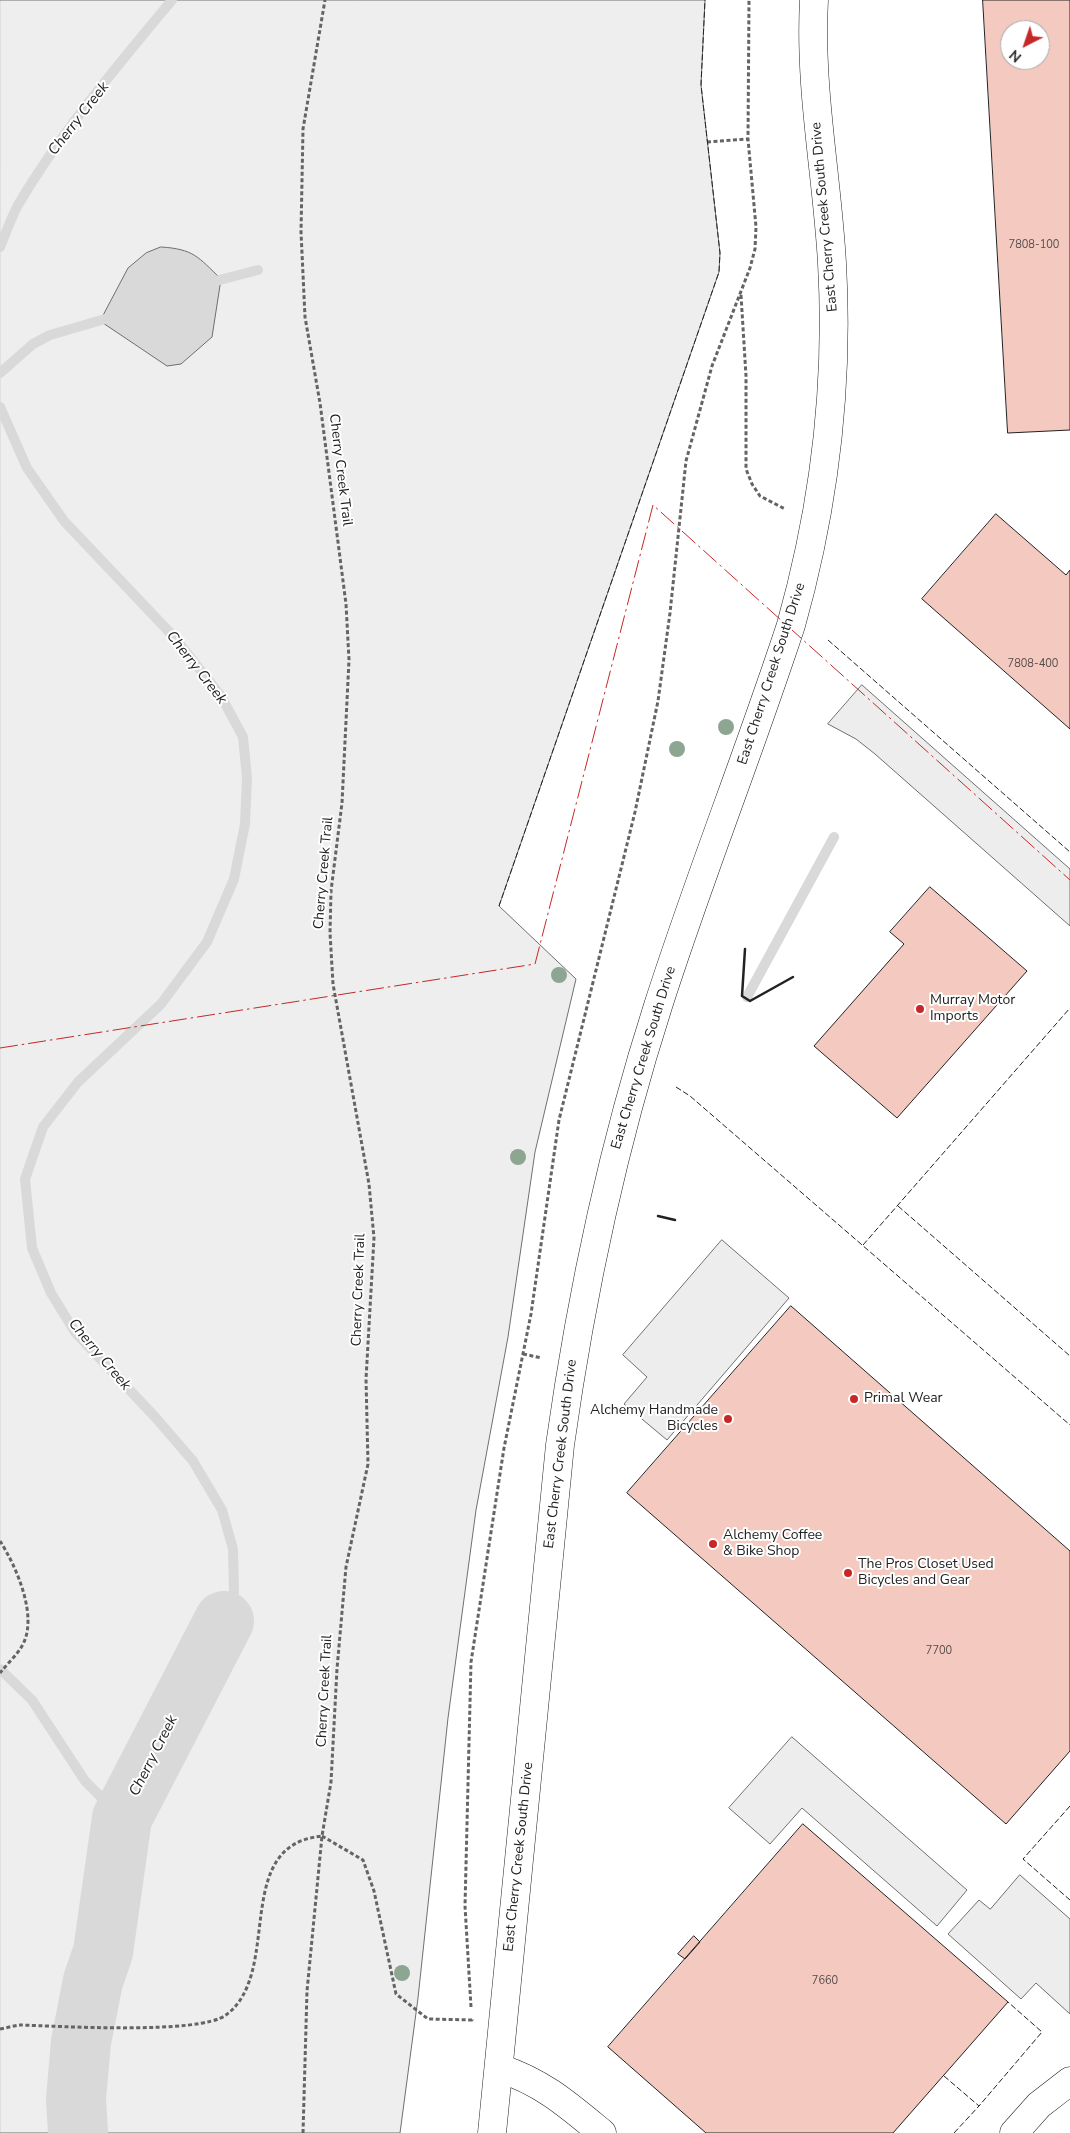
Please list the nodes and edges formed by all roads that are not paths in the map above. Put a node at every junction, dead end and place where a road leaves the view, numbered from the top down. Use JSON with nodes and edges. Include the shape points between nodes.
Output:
{"nodes":[{"id":1,"x":814,"y":0,"type":"edge"},
{"id":2,"x":499,"y":2068,"type":"junction"},
{"id":3,"x":1070,"y":2080,"type":"edge"},
{"id":4,"x":492,"y":2133,"type":"edge"},
{"id":5,"x":602,"y":2133,"type":"edge"},
{"id":6,"x":1014,"y":2133,"type":"edge"}],
"edges":[{"from":1,"to":2,"type":"street","name":"East Cherry Creek South Drive","via":[[814,69],[834,314],[830,414],[816,515],[791,625],[648,1038],[613,1161],[597,1234],[560,1445]]},
{"from":2,"to":4,"type":"street","name":"East Cherry Creek South Drive"},
{"from":2,"to":5,"type":"street","via":[[540,2085]]},
{"from":3,"to":6,"type":"street","via":[[1039,2105]]}]}
